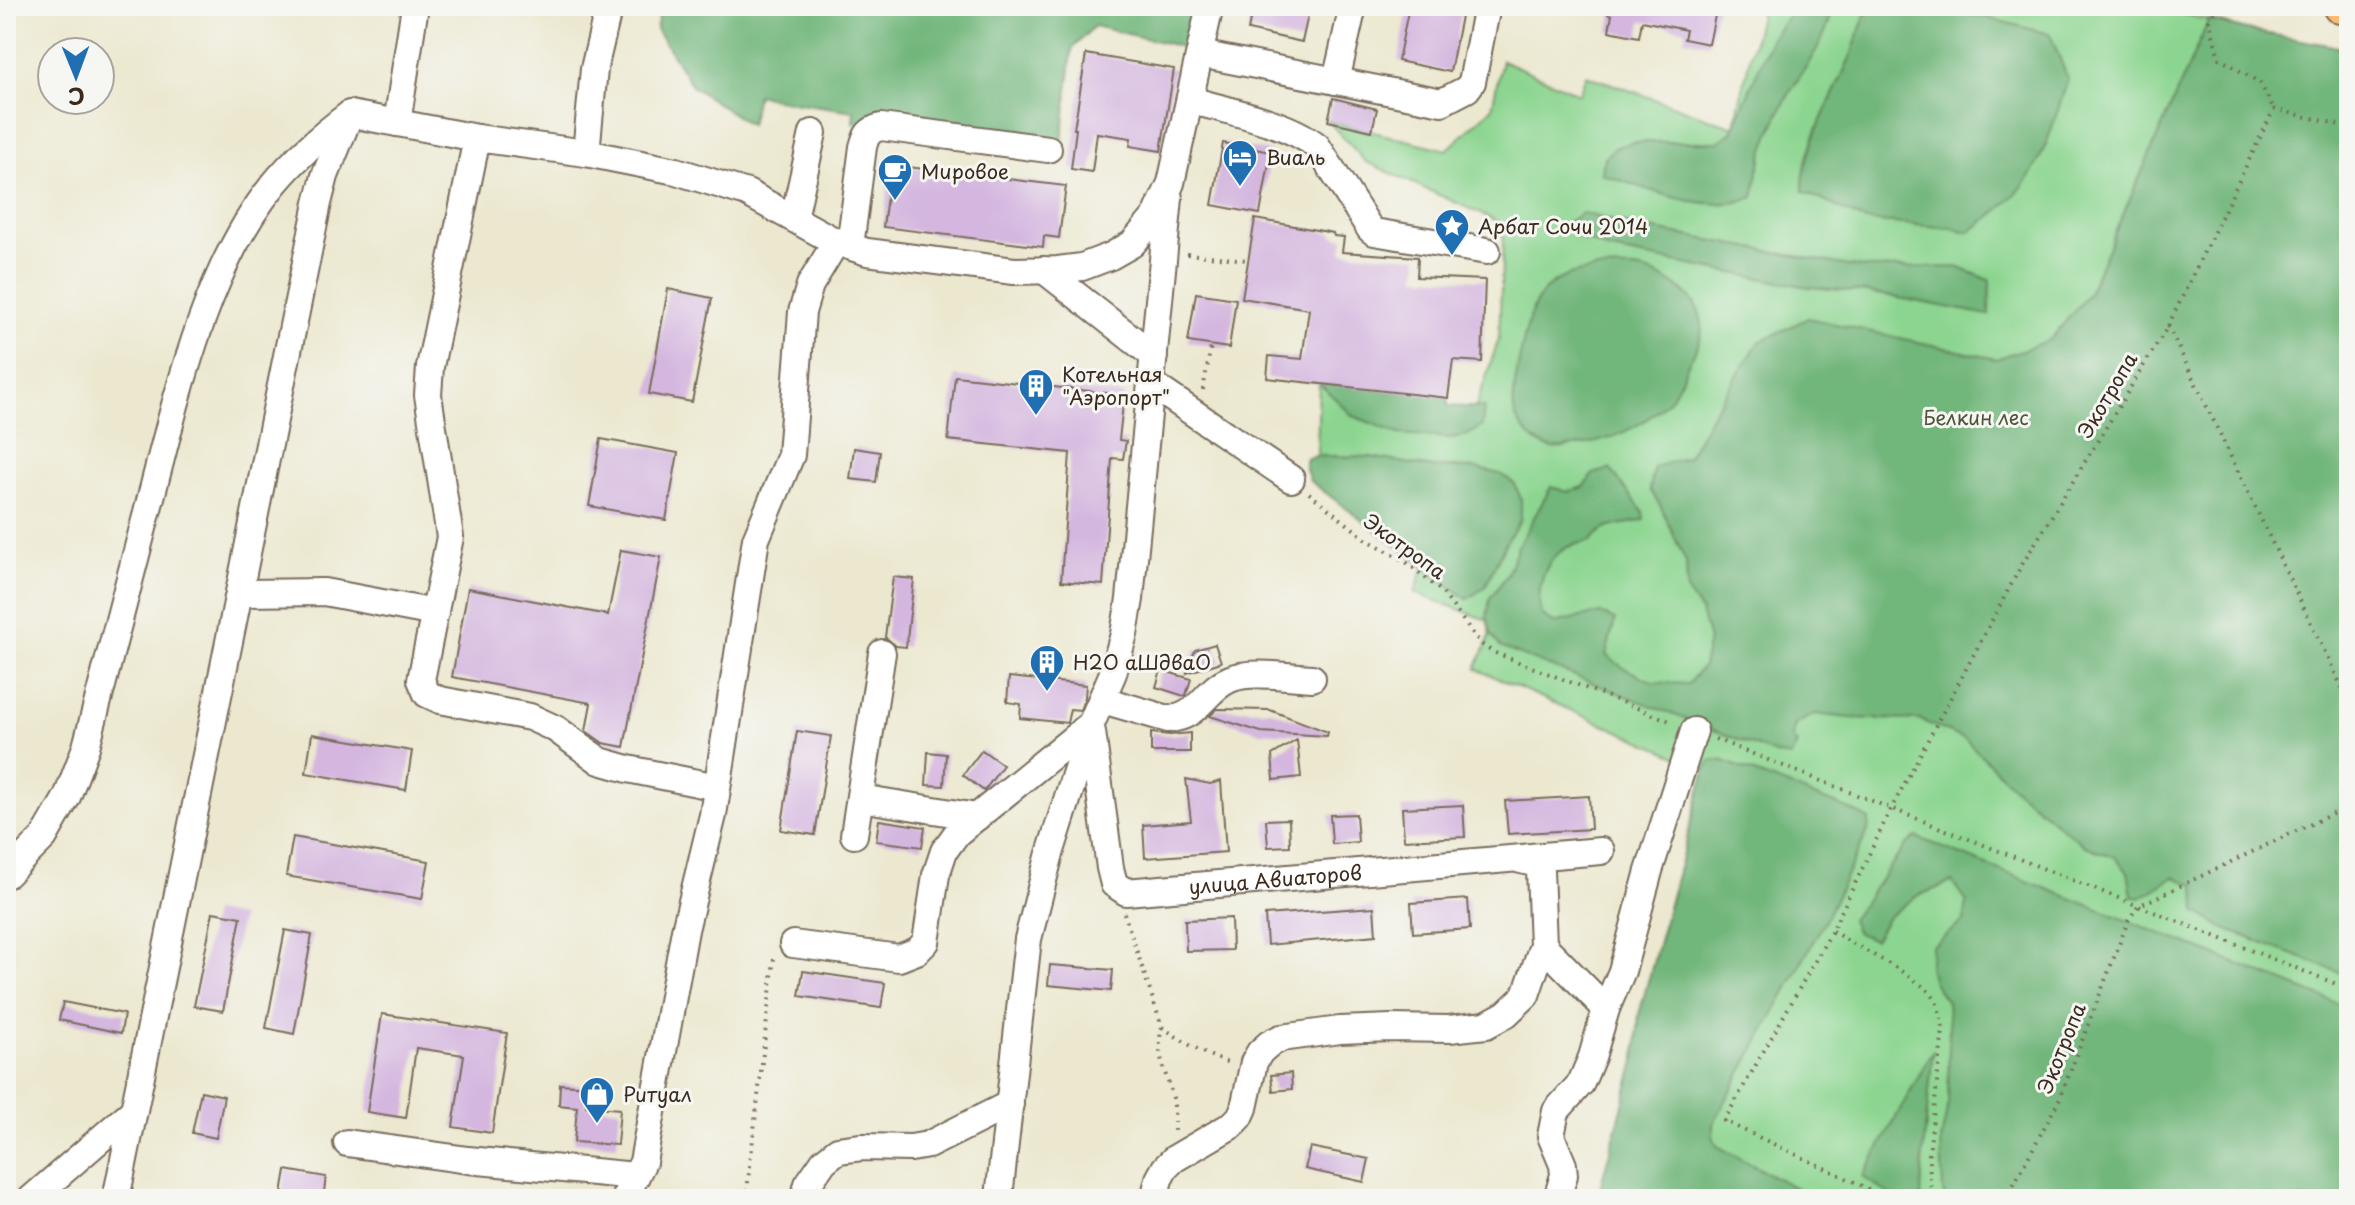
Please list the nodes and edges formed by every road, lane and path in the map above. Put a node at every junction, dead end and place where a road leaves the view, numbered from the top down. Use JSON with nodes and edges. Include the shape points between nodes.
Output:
{"nodes":[{"id":1,"x":415,"y":6,"type":"edge"},
{"id":2,"x":609,"y":6,"type":"edge"},
{"id":3,"x":1210,"y":6,"type":"edge"},
{"id":4,"x":1353,"y":6,"type":"edge"},
{"id":5,"x":1487,"y":6,"type":"edge"},
{"id":6,"x":2219,"y":6,"type":"edge"},
{"id":7,"x":2340,"y":6,"type":"edge"},
{"id":8,"x":2349,"y":8,"type":"edge"},
{"id":9,"x":1200,"y":54,"type":"junction"},
{"id":10,"x":1336,"y":81,"type":"junction"},
{"id":11,"x":1190,"y":100,"type":"junction"},
{"id":12,"x":2274,"y":109,"type":"junction"},
{"id":13,"x":350,"y":114,"type":"junction"},
{"id":14,"x":397,"y":123,"type":"junction"},
{"id":15,"x":2349,"y":127,"type":"edge"},
{"id":16,"x":813,"y":133,"type":"dead end"},
{"id":17,"x":477,"y":138,"type":"junction"},
{"id":18,"x":1048,"y":149,"type":"dead end"},
{"id":19,"x":586,"y":153,"type":"junction"},
{"id":20,"x":1171,"y":183,"type":"junction"},
{"id":21,"x":794,"y":218,"type":"junction"},
{"id":22,"x":843,"y":244,"type":"junction"},
{"id":23,"x":1487,"y":251,"type":"dead end"},
{"id":24,"x":1164,"y":252,"type":"junction"},
{"id":25,"x":1248,"y":260,"type":"dead end"},
{"id":26,"x":1044,"y":270,"type":"junction"},
{"id":27,"x":2168,"y":326,"type":"junction"},
{"id":28,"x":1211,"y":346,"type":"dead end"},
{"id":29,"x":1154,"y":356,"type":"junction"},
{"id":30,"x":1151,"y":384,"type":"junction"},
{"id":31,"x":1199,"y":416,"type":"junction"},
{"id":32,"x":1291,"y":479,"type":"joint"},
{"id":33,"x":239,"y":593,"type":"junction"},
{"id":34,"x":435,"y":613,"type":"junction"},
{"id":35,"x":882,"y":653,"type":"dead end"},
{"id":36,"x":1312,"y":678,"type":"dead end"},
{"id":37,"x":1103,"y":700,"type":"junction"},
{"id":38,"x":2349,"y":702,"type":"edge"},
{"id":39,"x":1091,"y":724,"type":"junction"},
{"id":40,"x":1694,"y":731,"type":"junction"},
{"id":41,"x":717,"y":787,"type":"junction"},
{"id":42,"x":860,"y":798,"type":"junction"},
{"id":43,"x":2349,"y":806,"type":"edge"},
{"id":44,"x":1891,"y":809,"type":"junction"},
{"id":45,"x":977,"y":817,"type":"junction"},
{"id":46,"x":854,"y":835,"type":"dead end"},
{"id":47,"x":1601,"y":851,"type":"dead end"},
{"id":48,"x":1521,"y":860,"type":"junction"},
{"id":49,"x":6,"y":875,"type":"edge"},
{"id":50,"x":1114,"y":884,"type":"junction"},
{"id":51,"x":2138,"y":906,"type":"junction"},
{"id":52,"x":1832,"y":931,"type":"junction"},
{"id":53,"x":793,"y":944,"type":"joint"},
{"id":54,"x":1543,"y":945,"type":"junction"},
{"id":55,"x":2349,"y":989,"type":"edge"},
{"id":56,"x":1606,"y":1009,"type":"junction"},
{"id":57,"x":1162,"y":1027,"type":"junction"},
{"id":58,"x":1253,"y":1067,"type":"junction"},
{"id":59,"x":1010,"y":1104,"type":"junction"},
{"id":60,"x":134,"y":1110,"type":"junction"},
{"id":61,"x":347,"y":1143,"type":"dead end"},
{"id":62,"x":1174,"y":1159,"type":"junction"},
{"id":63,"x":630,"y":1191,"type":"edge"},
{"id":64,"x":999,"y":1197,"type":"dead end"},
{"id":65,"x":31,"y":1199,"type":"edge"},
{"id":66,"x":116,"y":1199,"type":"edge"},
{"id":67,"x":746,"y":1199,"type":"edge"},
{"id":68,"x":804,"y":1199,"type":"edge"},
{"id":69,"x":1154,"y":1199,"type":"edge"},
{"id":70,"x":1557,"y":1199,"type":"edge"},
{"id":71,"x":1882,"y":1199,"type":"edge"},
{"id":72,"x":1931,"y":1199,"type":"edge"},
{"id":73,"x":2006,"y":1199,"type":"edge"}],
"edges":[{"from":1,"to":14,"type":"street"},
{"from":2,"to":19,"type":"street","via":[[594,69]]},
{"from":3,"to":9,"type":"street"},
{"from":4,"to":10,"type":"street"},
{"from":5,"to":10,"type":"street","via":[[1472,82],[1442,102]]},
{"from":6,"to":12,"type":"path","via":[[2209,20],[2219,58],[2260,83]]},
{"from":7,"to":8,"type":"main road"},
{"from":9,"to":10,"type":"street"},
{"from":9,"to":11,"type":"street"},
{"from":11,"to":20,"type":"street"},
{"from":11,"to":23,"type":"street","via":[[1305,137],[1317,146],[1374,232]]},
{"from":12,"to":15,"type":"path"},
{"from":12,"to":27,"type":"path","name":"Экотропа"},
{"from":13,"to":14,"type":"street"},
{"from":13,"to":33,"type":"street","via":[[318,203]]},
{"from":13,"to":49,"type":"street","via":[[315,141],[273,186],[237,241],[214,290],[173,412],[86,747],[44,837]]},
{"from":14,"to":17,"type":"street"},
{"from":16,"to":21,"type":"street"},
{"from":17,"to":19,"type":"street"},
{"from":17,"to":34,"type":"street","via":[[430,367],[428,395],[450,537]]},
{"from":18,"to":22,"type":"street","via":[[871,129]]},
{"from":19,"to":21,"type":"street","via":[[731,187]]},
{"from":20,"to":24,"type":"street"},
{"from":20,"to":26,"type":"street","via":[[1156,216],[1132,244],[1082,267]]},
{"from":21,"to":22,"type":"street"},
{"from":22,"to":26,"type":"street","via":[[867,252],[1014,271]]},
{"from":22,"to":41,"type":"street","via":[[810,285],[802,312],[791,455],[756,539]]},
{"from":24,"to":25,"type":"path"},
{"from":24,"to":29,"type":"street"},
{"from":26,"to":29,"type":"street"},
{"from":27,"to":38,"type":"path"},
{"from":27,"to":44,"type":"path","name":"Экотропа","via":[[2020,568]]},
{"from":28,"to":31,"type":"path"},
{"from":29,"to":30,"type":"street"},
{"from":30,"to":31,"type":"street"},
{"from":30,"to":37,"type":"street","via":[[1130,599]]},
{"from":31,"to":32,"type":"street"},
{"from":32,"to":40,"type":"path","name":"Экотропа","via":[[1441,591],[1493,652]]},
{"from":33,"to":34,"type":"street","via":[[324,592]]},
{"from":33,"to":60,"type":"street"},
{"from":34,"to":41,"type":"street","via":[[421,680],[427,694],[530,717],[600,761]]},
{"from":35,"to":42,"type":"street"},
{"from":36,"to":37,"type":"street","via":[[1231,678],[1179,718]]},
{"from":37,"to":39,"type":"street"},
{"from":39,"to":45,"type":"street"},
{"from":39,"to":50,"type":"street"},
{"from":39,"to":59,"type":"street","via":[[1028,939]]},
{"from":40,"to":44,"type":"path","name":"Экотропа"},
{"from":40,"to":56,"type":"street"},
{"from":41,"to":63,"type":"street","via":[[643,1162]]},
{"from":42,"to":45,"type":"street"},
{"from":42,"to":46,"type":"street"},
{"from":43,"to":51,"type":"path"},
{"from":44,"to":51,"type":"path","name":"Экотропа"},
{"from":44,"to":52,"type":"path"},
{"from":45,"to":53,"type":"street","via":[[944,851],[926,942],[917,951],[899,958]]},
{"from":47,"to":48,"type":"street","name":"улица Авиаторов"},
{"from":48,"to":50,"type":"street","name":"улица Авиаторов","via":[[1126,892]]},
{"from":48,"to":54,"type":"street","via":[[1540,870]]},
{"from":50,"to":57,"type":"path"},
{"from":51,"to":55,"type":"path","name":"Экотропа"},
{"from":51,"to":73,"type":"path","name":"Экотропа","via":[[2060,1098]]},
{"from":52,"to":71,"type":"path","via":[[1724,1121]]},
{"from":52,"to":72,"type":"path","via":[[1918,982],[1941,1013],[1929,1155]]},
{"from":53,"to":67,"type":"path","via":[[781,946],[775,954]]},
{"from":54,"to":56,"type":"street"},
{"from":54,"to":58,"type":"street","via":[[1526,995],[1486,1025],[1340,1030],[1281,1038],[1260,1052]]},
{"from":56,"to":70,"type":"street","via":[[1581,1083],[1556,1111],[1551,1136],[1564,1175]]},
{"from":57,"to":58,"type":"path","via":[[1214,1058]]},
{"from":57,"to":62,"type":"path","via":[[1158,1042],[1173,1101]]},
{"from":58,"to":62,"type":"street","via":[[1240,1117]]},
{"from":59,"to":64,"type":"street"},
{"from":59,"to":68,"type":"street","via":[[928,1145],[838,1150],[808,1184]]},
{"from":60,"to":65,"type":"street"},
{"from":60,"to":66,"type":"street"},
{"from":61,"to":63,"type":"street"},
{"from":62,"to":69,"type":"street","via":[[1159,1179]]}]}
